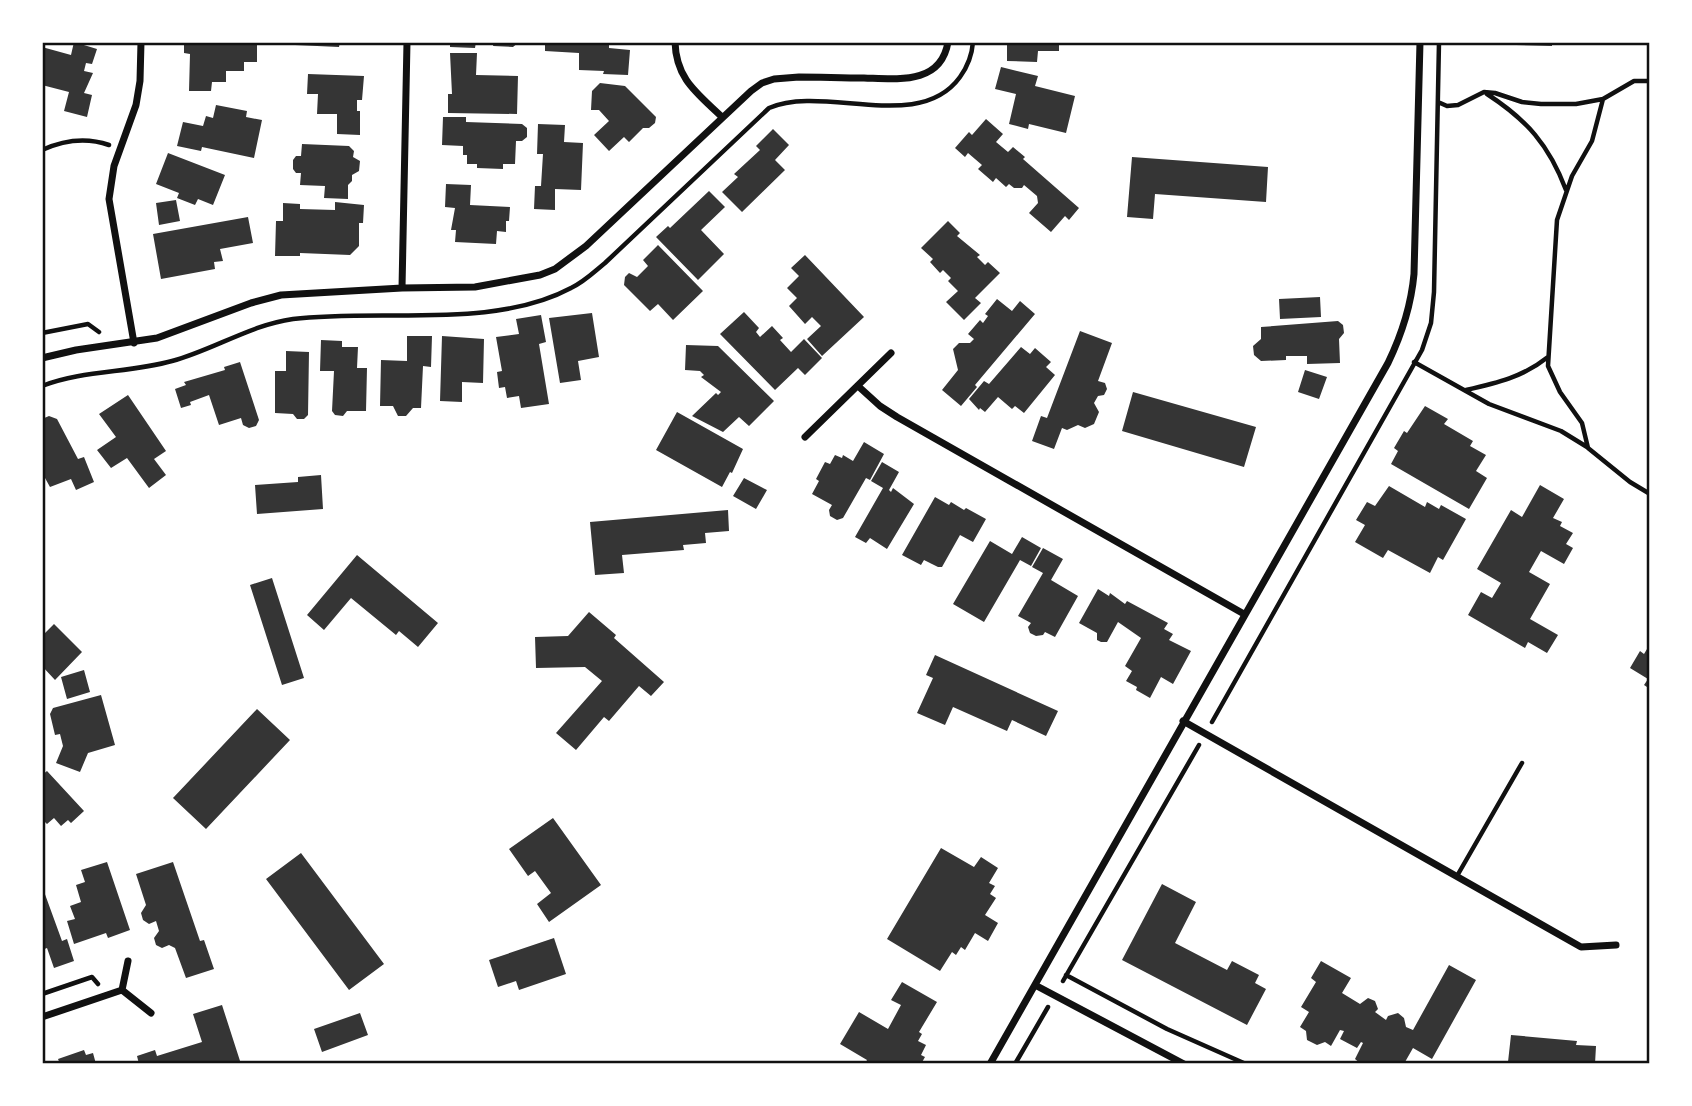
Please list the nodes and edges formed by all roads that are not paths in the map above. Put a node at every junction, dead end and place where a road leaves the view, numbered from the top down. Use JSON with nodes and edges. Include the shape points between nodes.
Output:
{"nodes":[{"id":1,"x":141,"y":42,"type":"edge"},
{"id":2,"x":407,"y":42,"type":"edge"},
{"id":3,"x":675,"y":42,"type":"edge"},
{"id":4,"x":948,"y":42,"type":"edge"},
{"id":5,"x":1420,"y":42,"type":"edge"},
{"id":6,"x":722,"y":117,"type":"junction"},
{"id":7,"x":402,"y":288,"type":"junction"},
{"id":8,"x":134,"y":343,"type":"junction"},
{"id":9,"x":891,"y":353,"type":"dead end"},
{"id":10,"x":42,"y":358,"type":"edge"},
{"id":11,"x":858,"y":386,"type":"junction"},
{"id":12,"x":805,"y":437,"type":"dead end"},
{"id":13,"x":1244,"y":614,"type":"junction"},
{"id":14,"x":1183,"y":721,"type":"junction"},
{"id":15,"x":1522,"y":763,"type":"dead end"},
{"id":16,"x":1457,"y":876,"type":"junction"},
{"id":17,"x":1616,"y":946,"type":"dead end"},
{"id":18,"x":128,"y":961,"type":"dead end"},
{"id":19,"x":1035,"y":985,"type":"junction"},
{"id":20,"x":122,"y":990,"type":"junction"},
{"id":21,"x":151,"y":1013,"type":"dead end"},
{"id":22,"x":42,"y":1017,"type":"edge"},
{"id":23,"x":990,"y":1064,"type":"edge"},
{"id":24,"x":1184,"y":1064,"type":"edge"}],
"edges":[{"from":1,"to":8,"type":"street","via":[[136,105],[110,183],[110,214]]},
{"from":2,"to":7,"type":"street"},
{"from":3,"to":6,"type":"street","via":[[684,78]]},
{"from":4,"to":6,"type":"street","via":[[936,66],[917,77],[774,79],[751,91]]},
{"from":5,"to":13,"type":"street","via":[[1414,274],[1403,330]]},
{"from":6,"to":7,"type":"street","via":[[586,246],[555,268],[498,284]]},
{"from":7,"to":8,"type":"street","via":[[281,295]]},
{"from":8,"to":10,"type":"street"},
{"from":9,"to":11,"type":"street"},
{"from":11,"to":12,"type":"street"},
{"from":11,"to":13,"type":"street","via":[[898,418]]},
{"from":13,"to":14,"type":"street"},
{"from":14,"to":16,"type":"street"},
{"from":14,"to":19,"type":"street"},
{"from":15,"to":16,"type":"lane"},
{"from":16,"to":17,"type":"street","via":[[1581,947]]},
{"from":18,"to":20,"type":"street"},
{"from":19,"to":23,"type":"street"},
{"from":19,"to":24,"type":"street"},
{"from":20,"to":21,"type":"street"},
{"from":20,"to":22,"type":"street"}]}
